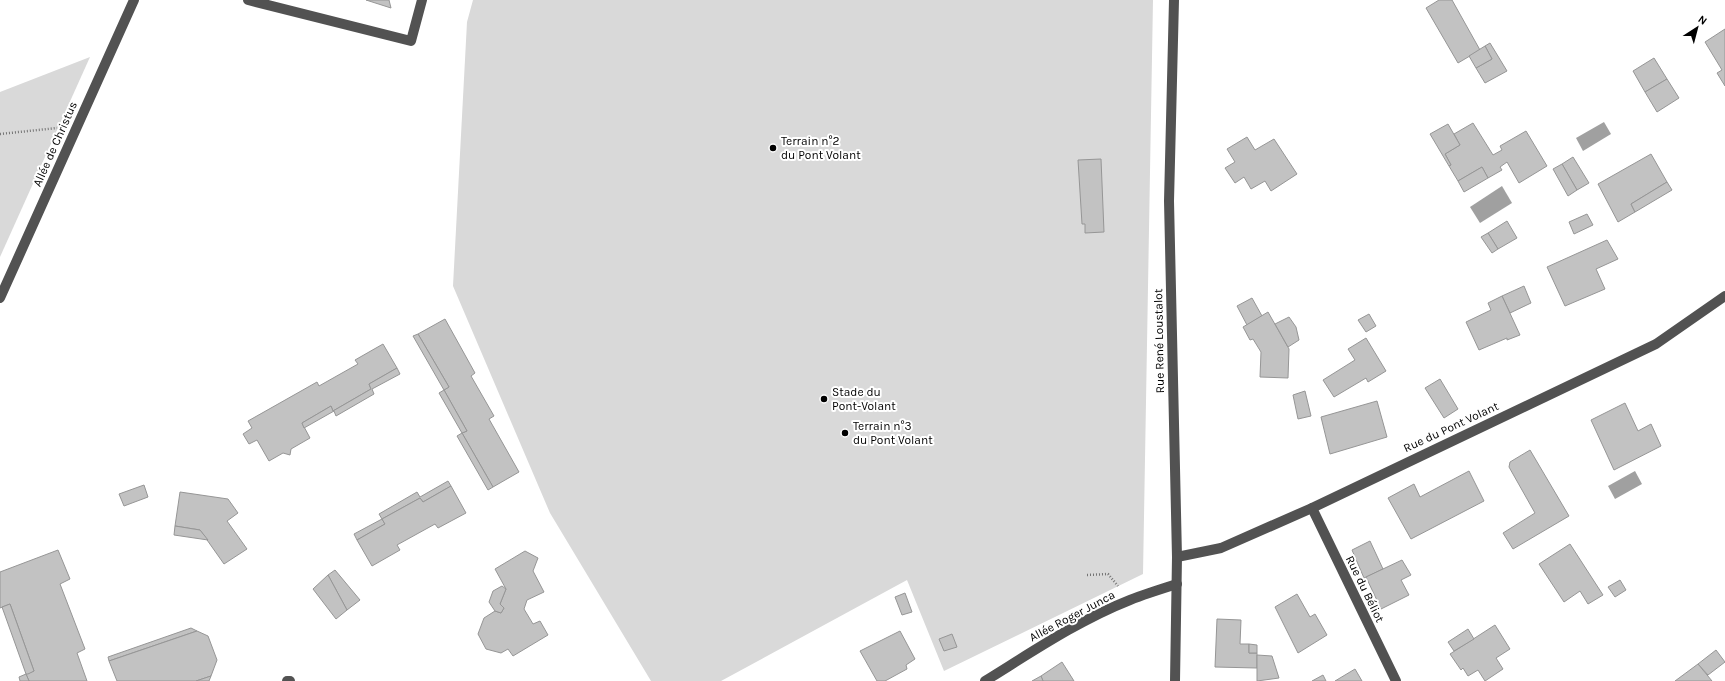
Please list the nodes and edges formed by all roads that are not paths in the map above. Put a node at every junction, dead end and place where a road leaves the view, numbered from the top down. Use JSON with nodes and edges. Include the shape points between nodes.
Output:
{"nodes":[{"id":1,"x":134,"y":0,"type":"edge"},
{"id":2,"x":248,"y":0,"type":"edge"},
{"id":3,"x":422,"y":0,"type":"edge"},
{"id":4,"x":1174,"y":0,"type":"edge"},
{"id":5,"x":1725,"y":296,"type":"edge"},
{"id":6,"x":0,"y":298,"type":"edge"},
{"id":7,"x":1312,"y":508,"type":"junction"},
{"id":8,"x":1177,"y":557,"type":"junction"},
{"id":9,"x":1177,"y":584,"type":"junction"},
{"id":10,"x":287,"y":681,"type":"edge"},
{"id":11,"x":290,"y":681,"type":"edge"},
{"id":12,"x":985,"y":681,"type":"edge"},
{"id":13,"x":1175,"y":681,"type":"edge"},
{"id":14,"x":1396,"y":681,"type":"edge"}],
"edges":[{"from":1,"to":6,"type":"street","name":"Allée de Christus"},
{"from":2,"to":3,"type":"street","via":[[411,41]]},
{"from":4,"to":8,"type":"street","name":"Rue René Loustalot","via":[[1169,201]]},
{"from":5,"to":7,"type":"street","name":"Rue du Pont Volant","via":[[1656,344]]},
{"from":7,"to":8,"type":"street","name":"Rue du Pont Volant","via":[[1221,548]]},
{"from":7,"to":14,"type":"street","name":"Rue du Béliot"},
{"from":8,"to":9,"type":"street","name":"Rue René Loustalot"},
{"from":9,"to":12,"type":"street","name":"Allée Roger Junca","via":[[1129,600],[1052,639]]},
{"from":9,"to":13,"type":"street","name":"Rue René Loustalot"},
{"from":10,"to":11,"type":"street"}]}
